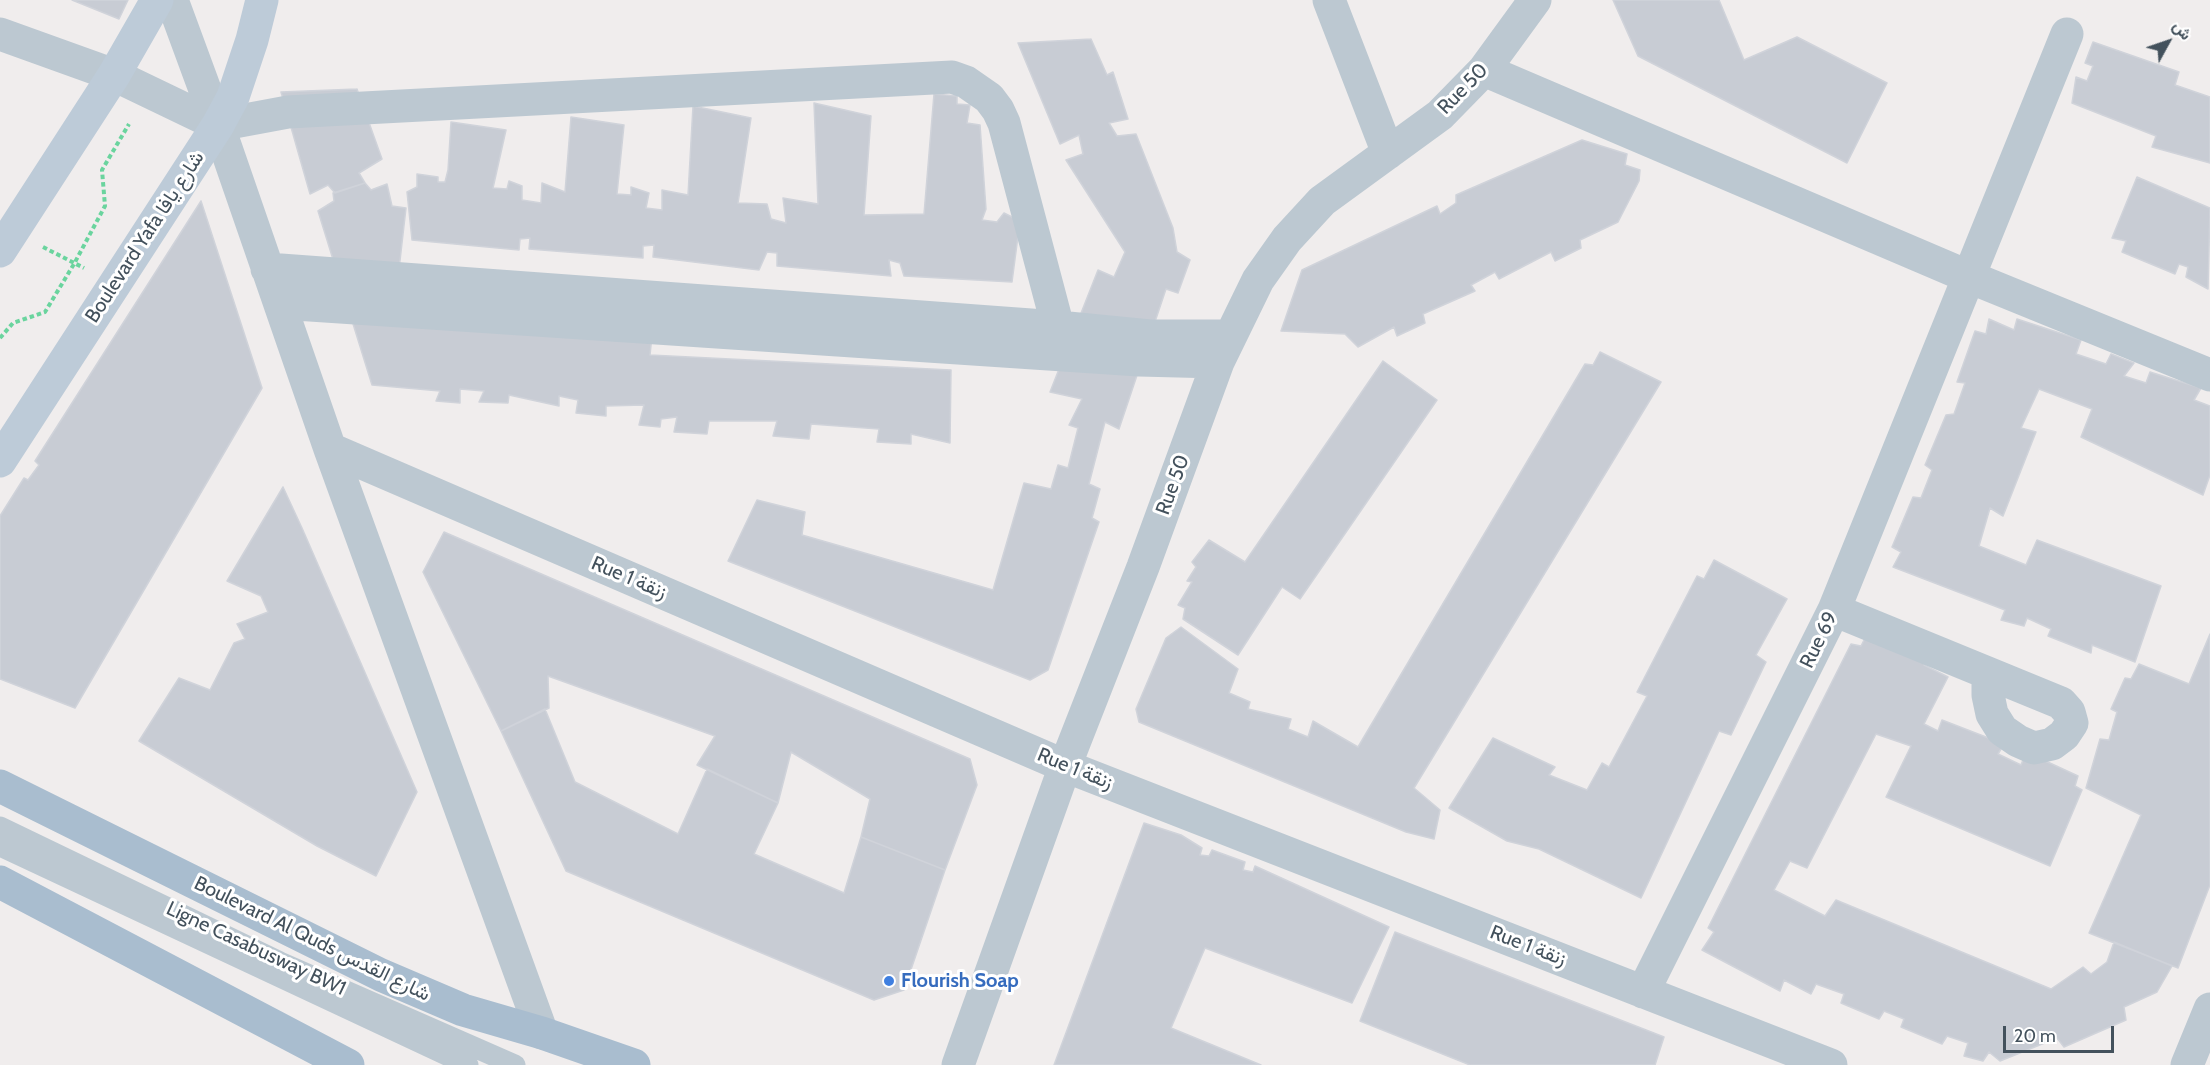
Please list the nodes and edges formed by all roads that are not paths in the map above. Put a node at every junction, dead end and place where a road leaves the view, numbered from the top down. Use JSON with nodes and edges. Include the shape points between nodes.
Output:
{"nodes":[{"id":1,"x":157,"y":0,"type":"edge"},
{"id":2,"x":171,"y":0,"type":"edge"},
{"id":3,"x":262,"y":0,"type":"edge"},
{"id":4,"x":1329,"y":0,"type":"edge"},
{"id":5,"x":1535,"y":0,"type":"edge"},
{"id":6,"x":0,"y":34,"type":"edge"},
{"id":7,"x":2067,"y":34,"type":"dead end"},
{"id":8,"x":1484,"y":70,"type":"junction"},
{"id":9,"x":114,"y":75,"type":"junction"},
{"id":10,"x":218,"y":125,"type":"junction"},
{"id":11,"x":1388,"y":153,"type":"junction"},
{"id":12,"x":6,"y":242,"type":"edge"},
{"id":13,"x":267,"y":269,"type":"junction"},
{"id":14,"x":1967,"y":276,"type":"junction"},
{"id":15,"x":280,"y":303,"type":"junction"},
{"id":16,"x":1058,"y":327,"type":"junction"},
{"id":17,"x":1224,"y":349,"type":"junction"},
{"id":18,"x":2210,"y":375,"type":"edge"},
{"id":19,"x":330,"y":449,"type":"junction"},
{"id":20,"x":0,"y":461,"type":"edge"},
{"id":21,"x":1834,"y":610,"type":"junction"},
{"id":22,"x":1988,"y":674,"type":"dead end"},
{"id":23,"x":1065,"y":766,"type":"junction"},
{"id":24,"x":0,"y":786,"type":"edge"},
{"id":25,"x":0,"y":827,"type":"edge"},
{"id":26,"x":0,"y":846,"type":"edge"},
{"id":27,"x":0,"y":882,"type":"edge"},
{"id":28,"x":1643,"y":992,"type":"junction"},
{"id":29,"x":2210,"y":1009,"type":"edge"},
{"id":30,"x":542,"y":1033,"type":"junction"},
{"id":31,"x":348,"y":1065,"type":"edge"},
{"id":32,"x":468,"y":1065,"type":"edge"},
{"id":33,"x":515,"y":1065,"type":"edge"},
{"id":34,"x":634,"y":1065,"type":"edge"},
{"id":35,"x":958,"y":1065,"type":"edge"},
{"id":36,"x":1831,"y":1065,"type":"edge"},
{"id":37,"x":2187,"y":1065,"type":"edge"}],
"edges":[{"from":1,"to":9,"type":"street"},
{"from":2,"to":10,"type":"street"},
{"from":3,"to":10,"type":"street","name":"Boulevard Yafa شارع يافا","via":[[237,86]]},
{"from":4,"to":11,"type":"street"},
{"from":5,"to":8,"type":"street","name":"Rue 50"},
{"from":6,"to":9,"type":"street"},
{"from":7,"to":14,"type":"street","name":"Rue 69"},
{"from":8,"to":11,"type":"street","name":"Rue 50","via":[[1440,115]]},
{"from":8,"to":14,"type":"street"},
{"from":9,"to":10,"type":"street"},
{"from":9,"to":12,"type":"street"},
{"from":10,"to":13,"type":"street"},
{"from":10,"to":16,"type":"street","via":[[288,112],[952,77],[989,98],[1004,123]]},
{"from":10,"to":20,"type":"street","name":"Boulevard Yafa شارع يافا"},
{"from":11,"to":17,"type":"street","name":"Rue 50","via":[[1322,201],[1287,238],[1258,280]]},
{"from":13,"to":15,"type":"street"},
{"from":13,"to":16,"type":"street"},
{"from":14,"to":18,"type":"street"},
{"from":14,"to":21,"type":"street","name":"Rue 69"},
{"from":15,"to":17,"type":"street","via":[[1139,360]]},
{"from":15,"to":19,"type":"street"},
{"from":16,"to":17,"type":"street","via":[[1150,336]]},
{"from":17,"to":23,"type":"street","name":"Rue 50"},
{"from":19,"to":23,"type":"street","name":"Rue 1 زنقة"},
{"from":19,"to":30,"type":"street"},
{"from":21,"to":22,"type":"street"},
{"from":21,"to":28,"type":"street","name":"Rue 69"},
{"from":23,"to":28,"type":"street","name":"Rue 1 زنقة"},
{"from":23,"to":35,"type":"street","name":"Rue 50"},
{"from":24,"to":30,"type":"main road","name":"Boulevard Al Quds شارع القدس","via":[[381,975],[463,1010]]},
{"from":25,"to":33,"type":"lane","name":"Ligne Casabusway BW1","via":[[280,962]]},
{"from":26,"to":32,"type":"lane","name":"Ligne Casabusway BW1"},
{"from":27,"to":31,"type":"main road"},
{"from":28,"to":36,"type":"street","name":"Rue 1 زنقة"},
{"from":29,"to":37,"type":"street"},
{"from":30,"to":34,"type":"main road","name":"Boulevard Al Quds شارع القدس"}]}
